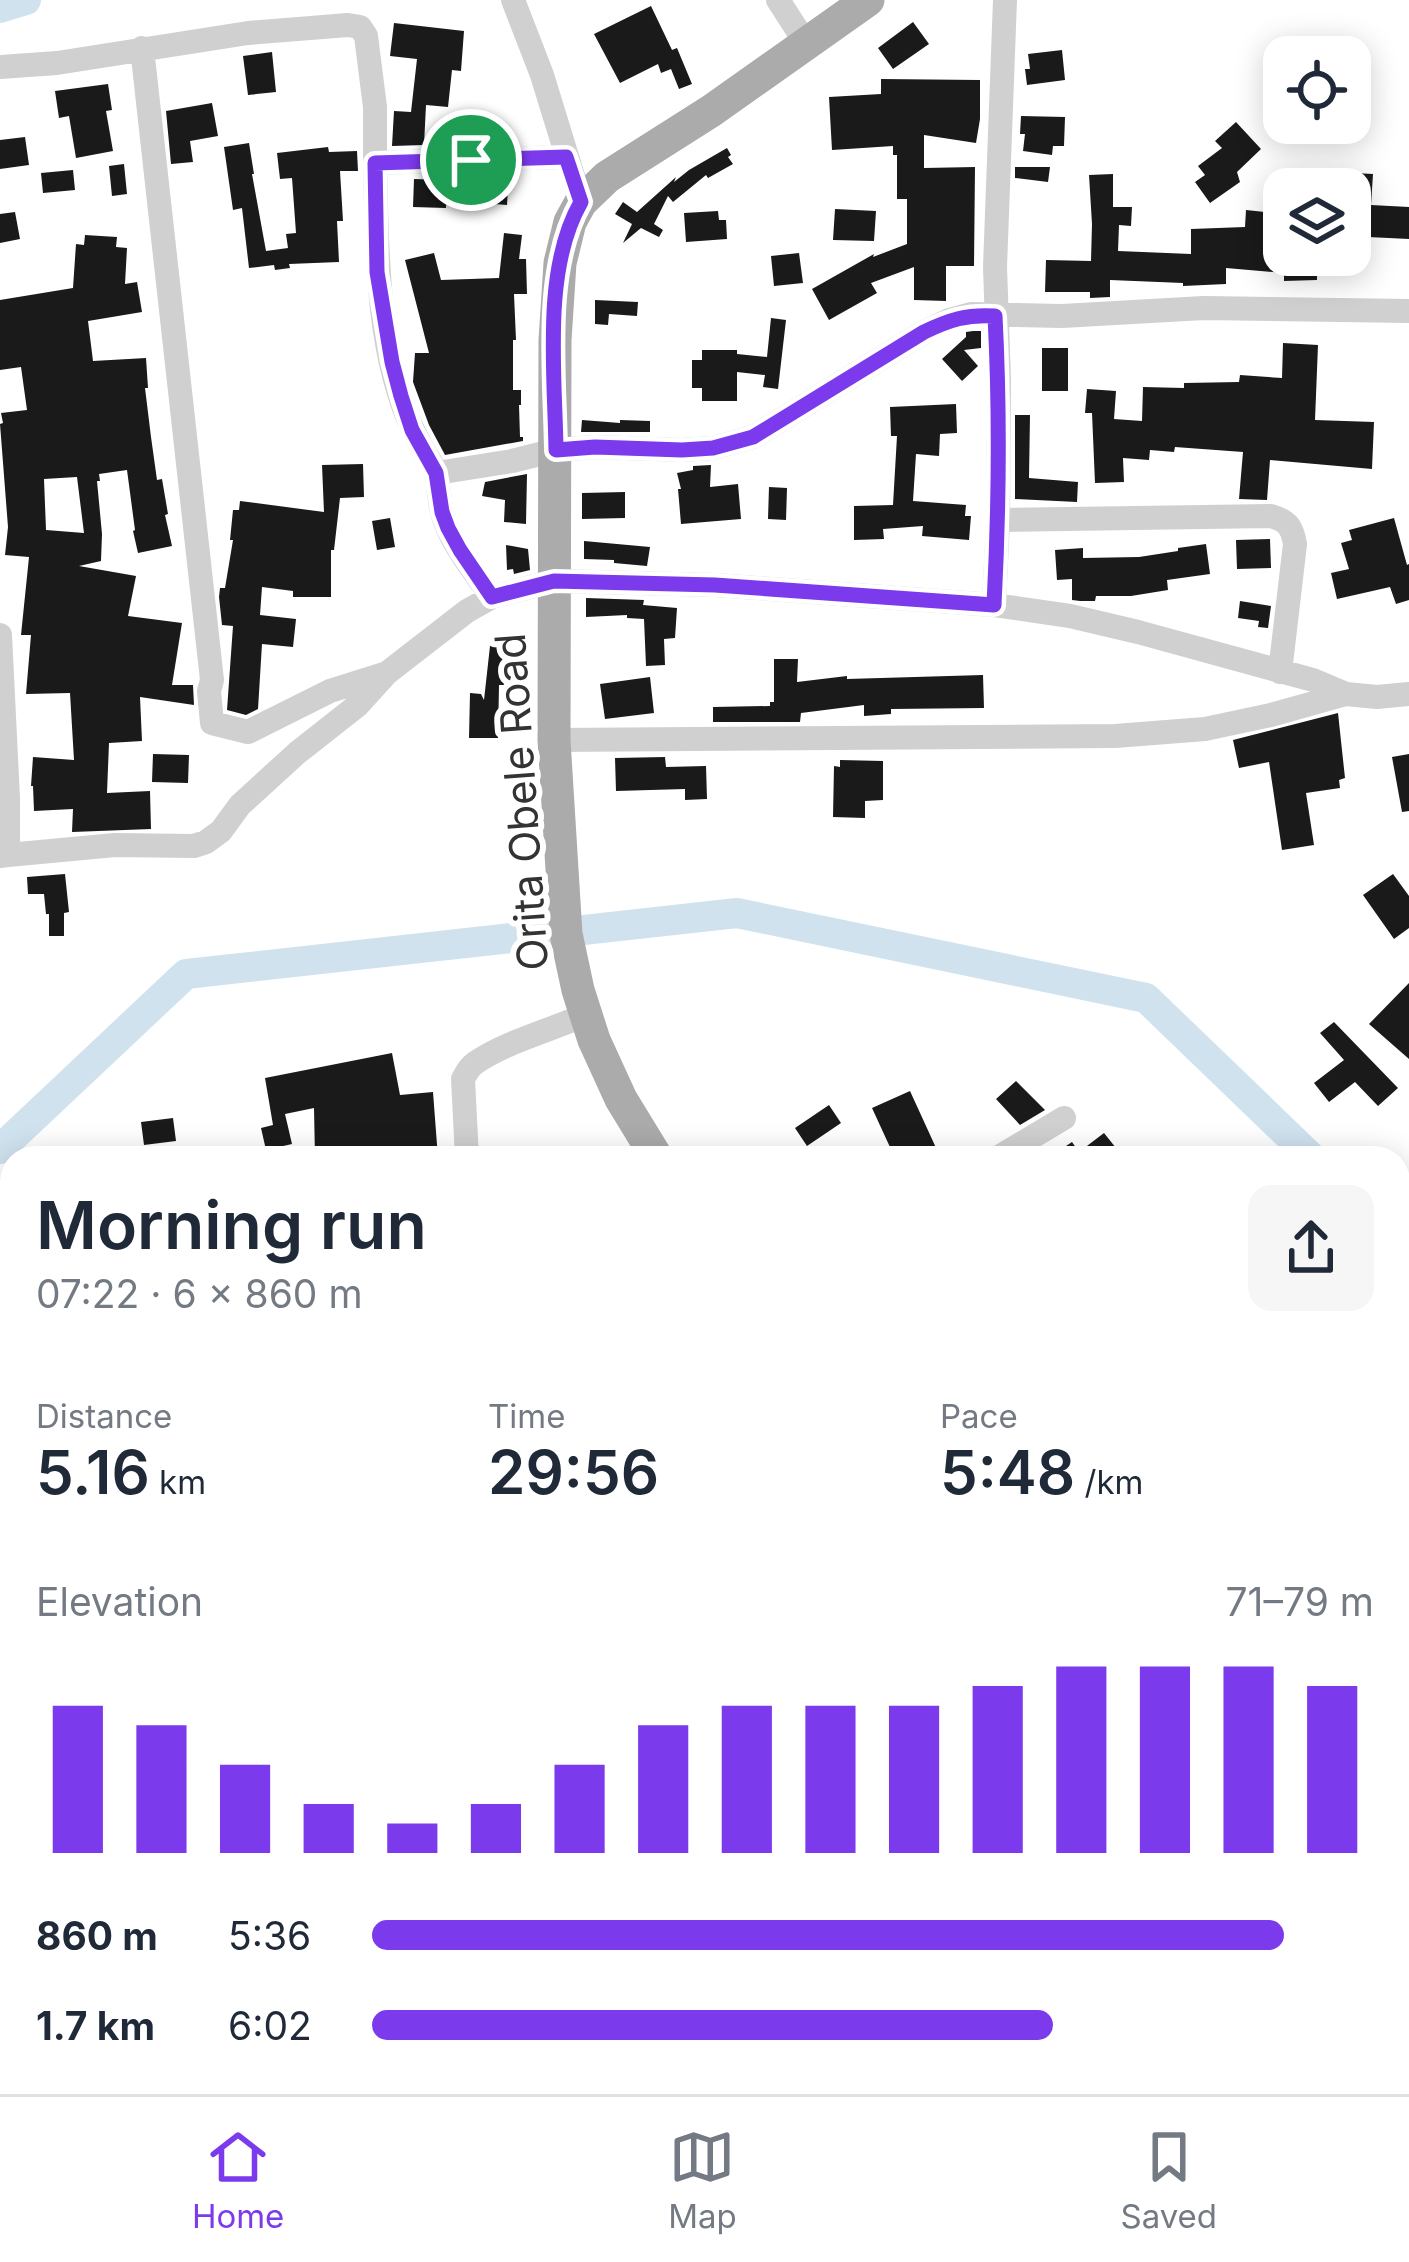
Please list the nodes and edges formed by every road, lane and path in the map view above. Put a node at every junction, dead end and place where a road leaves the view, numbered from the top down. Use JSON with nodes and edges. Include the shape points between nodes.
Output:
{"nodes":[{"id":1,"x":513,"y":0,"type":"edge"},
{"id":2,"x":778,"y":0,"type":"edge"},
{"id":3,"x":868,"y":0,"type":"edge"},
{"id":4,"x":1005,"y":0,"type":"edge"},
{"id":5,"x":808,"y":45,"type":"junction"},
{"id":6,"x":142,"y":48,"type":"junction"},
{"id":7,"x":0,"y":67,"type":"edge"},
{"id":8,"x":566,"y":157,"type":"junction"},
{"id":9,"x":375,"y":163,"type":"junction"},
{"id":10,"x":581,"y":202,"type":"junction"},
{"id":11,"x":1409,"y":311,"type":"edge"},
{"id":12,"x":995,"y":316,"type":"junction"},
{"id":13,"x":556,"y":450,"type":"junction"},
{"id":14,"x":436,"y":473,"type":"junction"},
{"id":15,"x":998,"y":520,"type":"junction"},
{"id":16,"x":554,"y":581,"type":"junction"},
{"id":17,"x":492,"y":597,"type":"junction"},
{"id":18,"x":994,"y":605,"type":"junction"},
{"id":19,"x":0,"y":635,"type":"edge"},
{"id":20,"x":1,"y":650,"type":"edge"},
{"id":21,"x":1280,"y":672,"type":"junction"},
{"id":22,"x":387,"y":674,"type":"junction"},
{"id":23,"x":1346,"y":694,"type":"junction"},
{"id":24,"x":1409,"y":694,"type":"edge"},
{"id":25,"x":554,"y":740,"type":"junction"},
{"id":26,"x":4,"y":855,"type":"edge"},
{"id":27,"x":585,"y":1016,"type":"junction"},
{"id":28,"x":1064,"y":1118,"type":"dead end"},
{"id":29,"x":466,"y":1146,"type":"edge"},
{"id":30,"x":650,"y":1146,"type":"edge"},
{"id":31,"x":1017,"y":1146,"type":"edge"}],
"edges":[{"from":1,"to":8,"type":"street"},
{"from":2,"to":5,"type":"street"},
{"from":3,"to":5,"type":"main road","name":"Orita Obele Road"},
{"from":4,"to":12,"type":"street"},
{"from":5,"to":10,"type":"main road","name":"Orita Obele Road","via":[[625,164]]},
{"from":6,"to":7,"type":"street"},
{"from":6,"to":9,"type":"street","via":[[360,27],[375,106]]},
{"from":6,"to":22,"type":"street","via":[[212,723],[248,732]]},
{"from":8,"to":9,"type":"street"},
{"from":8,"to":10,"type":"street"},
{"from":9,"to":14,"type":"street","via":[[377,272],[392,362],[412,430]]},
{"from":10,"to":13,"type":"main road","name":"Orita Obele Road","via":[[569,223],[556,296]]},
{"from":11,"to":12,"type":"street"},
{"from":12,"to":13,"type":"street","via":[[971,314],[924,332],[753,437],[713,448]]},
{"from":12,"to":15,"type":"street"},
{"from":13,"to":14,"type":"street"},
{"from":13,"to":16,"type":"main road","name":"Orita Obele Road"},
{"from":14,"to":17,"type":"street","via":[[448,528]]},
{"from":15,"to":18,"type":"street"},
{"from":15,"to":21,"type":"street","via":[[1284,520],[1295,544]]},
{"from":16,"to":17,"type":"street"},
{"from":16,"to":18,"type":"street"},
{"from":16,"to":25,"type":"main road","name":"Orita Obele Road"},
{"from":17,"to":22,"type":"street"},
{"from":18,"to":21,"type":"street","via":[[1070,616]]},
{"from":19,"to":20,"type":"street"},
{"from":20,"to":26,"type":"street"},
{"from":21,"to":23,"type":"street"},
{"from":22,"to":26,"type":"street","via":[[206,842]]},
{"from":23,"to":24,"type":"street"},
{"from":23,"to":25,"type":"street","via":[[1205,729],[1115,736]]},
{"from":25,"to":27,"type":"main road","name":"Orita Obele Road","via":[[566,934]]},
{"from":27,"to":29,"type":"street","via":[[468,1069]]},
{"from":27,"to":30,"type":"main road","name":"Orita Obele Road"},
{"from":28,"to":31,"type":"street"}]}
